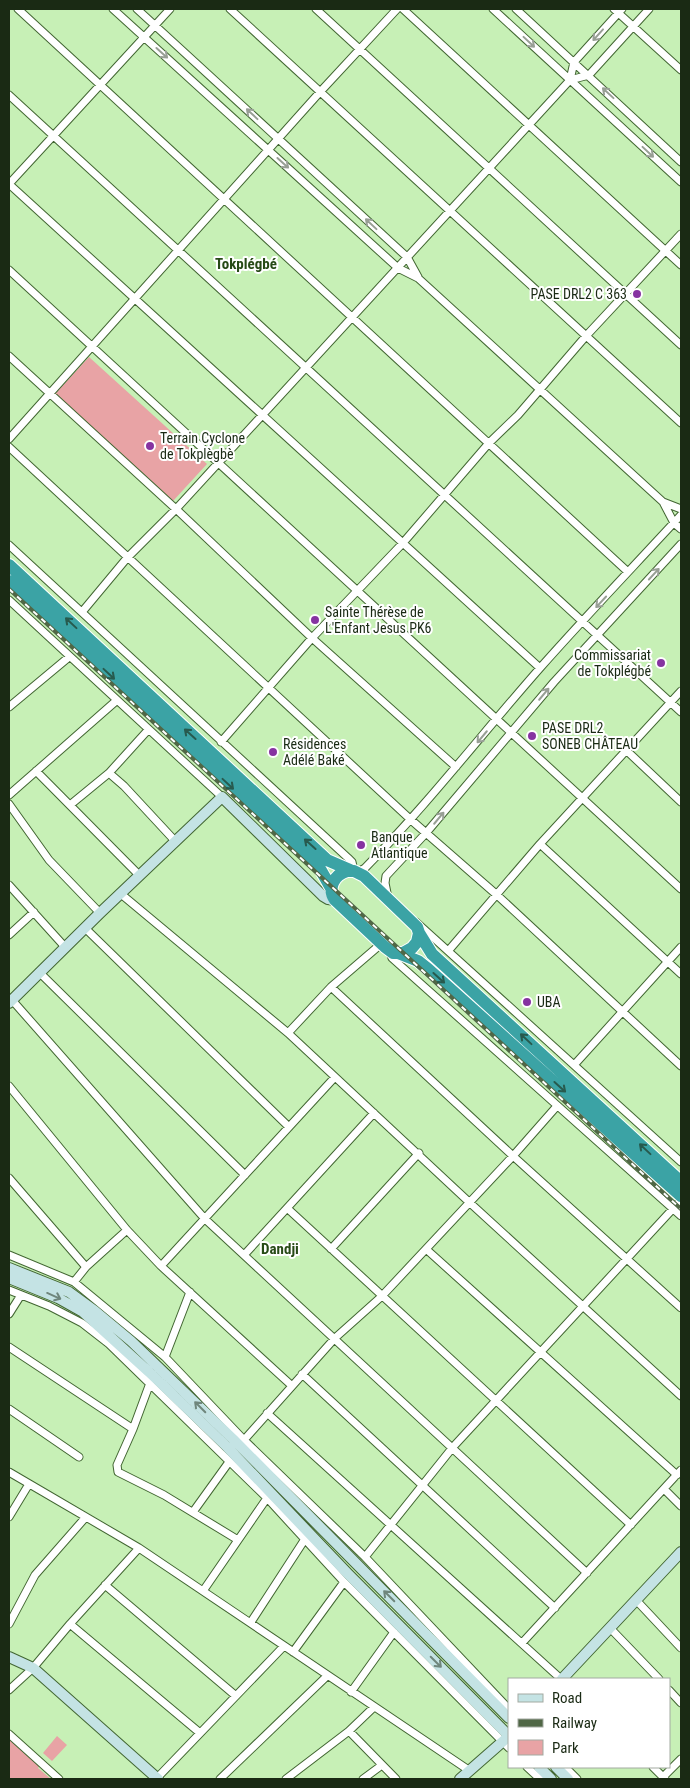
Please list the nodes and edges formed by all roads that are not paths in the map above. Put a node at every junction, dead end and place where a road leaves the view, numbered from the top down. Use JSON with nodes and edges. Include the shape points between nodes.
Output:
{"nodes":[{"id":1,"x":18,"y":9,"type":"edge"},
{"id":2,"x":113,"y":9,"type":"edge"},
{"id":3,"x":137,"y":9,"type":"edge"},
{"id":4,"x":170,"y":9,"type":"edge"},
{"id":5,"x":230,"y":9,"type":"edge"},
{"id":6,"x":316,"y":9,"type":"edge"},
{"id":7,"x":397,"y":9,"type":"edge"},
{"id":8,"x":403,"y":9,"type":"edge"},
{"id":9,"x":493,"y":9,"type":"edge"},
{"id":10,"x":516,"y":9,"type":"edge"},
{"id":11,"x":650,"y":9,"type":"edge"},
{"id":12,"x":618,"y":10,"type":"edge"},
{"id":13,"x":155,"y":25,"type":"junction"},
{"id":14,"x":634,"y":26,"type":"junction"},
{"id":15,"x":144,"y":37,"type":"junction"},
{"id":16,"x":360,"y":49,"type":"junction"},
{"id":17,"x":574,"y":62,"type":"junction"},
{"id":18,"x":681,"y":70,"type":"edge"},
{"id":19,"x":589,"y":75,"type":"junction"},
{"id":20,"x":570,"y":80,"type":"junction"},
{"id":21,"x":100,"y":84,"type":"junction"},
{"id":22,"x":320,"y":92,"type":"junction"},
{"id":23,"x":9,"y":95,"type":"edge"},
{"id":24,"x":529,"y":125,"type":"junction"},
{"id":25,"x":53,"y":136,"type":"junction"},
{"id":26,"x":278,"y":138,"type":"junction"},
{"id":27,"x":268,"y":150,"type":"junction"},
{"id":28,"x":681,"y":162,"type":"edge"},
{"id":29,"x":490,"y":168,"type":"junction"},
{"id":30,"x":681,"y":182,"type":"edge"},
{"id":31,"x":224,"y":199,"type":"junction"},
{"id":32,"x":450,"y":211,"type":"junction"},
{"id":33,"x":681,"y":234,"type":"edge"},
{"id":34,"x":178,"y":250,"type":"junction"},
{"id":35,"x":666,"y":251,"type":"junction"},
{"id":36,"x":407,"y":258,"type":"junction"},
{"id":37,"x":681,"y":266,"type":"edge"},
{"id":38,"x":398,"y":268,"type":"junction"},
{"id":39,"x":9,"y":270,"type":"edge"},
{"id":40,"x":418,"y":278,"type":"junction"},
{"id":41,"x":625,"y":293,"type":"junction"},
{"id":42,"x":135,"y":299,"type":"junction"},
{"id":43,"x":352,"y":318,"type":"junction"},
{"id":44,"x":586,"y":336,"type":"junction"},
{"id":45,"x":681,"y":345,"type":"edge"},
{"id":46,"x":92,"y":346,"type":"junction"},
{"id":47,"x":9,"y":356,"type":"edge"},
{"id":48,"x":306,"y":368,"type":"junction"},
{"id":49,"x":539,"y":390,"type":"junction"},
{"id":50,"x":50,"y":394,"type":"junction"},
{"id":51,"x":262,"y":415,"type":"junction"},
{"id":52,"x":681,"y":423,"type":"edge"},
{"id":53,"x":9,"y":439,"type":"edge"},
{"id":54,"x":489,"y":443,"type":"junction"},
{"id":55,"x":9,"y":447,"type":"edge"},
{"id":56,"x":219,"y":463,"type":"junction"},
{"id":57,"x":443,"y":495,"type":"junction"},
{"id":58,"x":662,"y":502,"type":"junction"},
{"id":59,"x":176,"y":509,"type":"junction"},
{"id":60,"x":681,"y":509,"type":"edge"},
{"id":61,"x":681,"y":515,"type":"edge"},
{"id":62,"x":674,"y":523,"type":"junction"},
{"id":63,"x":681,"y":529,"type":"edge"},
{"id":64,"x":402,"y":544,"type":"junction"},
{"id":65,"x":681,"y":544,"type":"edge"},
{"id":66,"x":9,"y":545,"type":"edge"},
{"id":67,"x":127,"y":558,"type":"junction"},
{"id":68,"x":9,"y":565,"type":"edge"},
{"id":69,"x":628,"y":572,"type":"junction"},
{"id":70,"x":9,"y":581,"type":"edge"},
{"id":71,"x":358,"y":591,"type":"junction"},
{"id":72,"x":9,"y":600,"type":"edge"},
{"id":73,"x":82,"y":612,"type":"junction"},
{"id":74,"x":582,"y":622,"type":"junction"},
{"id":75,"x":597,"y":635,"type":"junction"},
{"id":76,"x":312,"y":638,"type":"junction"},
{"id":77,"x":69,"y":656,"type":"junction"},
{"id":78,"x":540,"y":668,"type":"junction"},
{"id":79,"x":268,"y":687,"type":"junction"},
{"id":80,"x":681,"y":691,"type":"edge"},
{"id":81,"x":116,"y":701,"type":"junction"},
{"id":82,"x":670,"y":702,"type":"junction"},
{"id":83,"x":9,"y":707,"type":"edge"},
{"id":84,"x":681,"y":712,"type":"edge"},
{"id":85,"x":497,"y":719,"type":"junction"},
{"id":86,"x":148,"y":730,"type":"junction"},
{"id":87,"x":512,"y":732,"type":"junction"},
{"id":88,"x":221,"y":742,"type":"junction"},
{"id":89,"x":626,"y":750,"type":"junction"},
{"id":90,"x":456,"y":767,"type":"junction"},
{"id":91,"x":36,"y":771,"type":"junction"},
{"id":92,"x":109,"y":773,"type":"junction"},
{"id":93,"x":9,"y":795,"type":"edge"},
{"id":94,"x":222,"y":798,"type":"junction"},
{"id":95,"x":583,"y":798,"type":"junction"},
{"id":96,"x":681,"y":802,"type":"edge"},
{"id":97,"x":9,"y":804,"type":"edge"},
{"id":98,"x":70,"y":805,"type":"junction"},
{"id":99,"x":410,"y":819,"type":"junction"},
{"id":100,"x":426,"y":833,"type":"junction"},
{"id":101,"x":176,"y":842,"type":"junction"},
{"id":102,"x":540,"y":844,"type":"junction"},
{"id":103,"x":354,"y":871,"type":"junction"},
{"id":104,"x":140,"y":876,"type":"junction"},
{"id":105,"x":9,"y":885,"type":"edge"},
{"id":106,"x":681,"y":889,"type":"edge"},
{"id":107,"x":121,"y":894,"type":"junction"},
{"id":108,"x":333,"y":894,"type":"junction"},
{"id":109,"x":497,"y":895,"type":"junction"},
{"id":110,"x":388,"y":898,"type":"junction"},
{"id":111,"x":34,"y":912,"type":"junction"},
{"id":112,"x":100,"y":913,"type":"junction"},
{"id":113,"x":411,"y":920,"type":"junction"},
{"id":114,"x":85,"y":928,"type":"junction"},
{"id":115,"x":419,"y":933,"type":"junction"},
{"id":116,"x":9,"y":935,"type":"edge"},
{"id":117,"x":65,"y":947,"type":"junction"},
{"id":118,"x":681,"y":948,"type":"edge"},
{"id":119,"x":389,"y":949,"type":"junction"},
{"id":120,"x":449,"y":950,"type":"junction"},
{"id":121,"x":668,"y":962,"type":"junction"},
{"id":122,"x":39,"y":972,"type":"junction"},
{"id":123,"x":681,"y":974,"type":"edge"},
{"id":124,"x":332,"y":987,"type":"junction"},
{"id":125,"x":10,"y":1001,"type":"edge"},
{"id":126,"x":623,"y":1011,"type":"junction"},
{"id":127,"x":288,"y":1033,"type":"junction"},
{"id":128,"x":575,"y":1064,"type":"junction"},
{"id":129,"x":681,"y":1066,"type":"edge"},
{"id":130,"x":336,"y":1077,"type":"junction"},
{"id":131,"x":9,"y":1086,"type":"edge"},
{"id":132,"x":557,"y":1106,"type":"junction"},
{"id":133,"x":374,"y":1112,"type":"junction"},
{"id":134,"x":289,"y":1127,"type":"junction"},
{"id":135,"x":418,"y":1153,"type":"junction"},
{"id":136,"x":513,"y":1156,"type":"junction"},
{"id":137,"x":681,"y":1162,"type":"edge"},
{"id":138,"x":245,"y":1175,"type":"junction"},
{"id":139,"x":9,"y":1178,"type":"edge"},
{"id":140,"x":681,"y":1182,"type":"edge"},
{"id":141,"x":681,"y":1196,"type":"edge"},
{"id":142,"x":681,"y":1200,"type":"edge"},
{"id":143,"x":469,"y":1202,"type":"junction"},
{"id":144,"x":287,"y":1208,"type":"junction"},
{"id":145,"x":673,"y":1209,"type":"junction"},
{"id":146,"x":681,"y":1216,"type":"edge"},
{"id":147,"x":205,"y":1219,"type":"junction"},
{"id":148,"x":127,"y":1230,"type":"junction"},
{"id":149,"x":331,"y":1249,"type":"junction"},
{"id":150,"x":426,"y":1249,"type":"junction"},
{"id":151,"x":244,"y":1254,"type":"junction"},
{"id":152,"x":9,"y":1255,"type":"edge"},
{"id":153,"x":628,"y":1258,"type":"junction"},
{"id":154,"x":161,"y":1266,"type":"junction"},
{"id":155,"x":86,"y":1267,"type":"junction"},
{"id":156,"x":9,"y":1268,"type":"edge"},
{"id":157,"x":9,"y":1278,"type":"edge"},
{"id":158,"x":74,"y":1282,"type":"junction"},
{"id":159,"x":9,"y":1290,"type":"edge"},
{"id":160,"x":190,"y":1292,"type":"junction"},
{"id":161,"x":21,"y":1294,"type":"junction"},
{"id":162,"x":382,"y":1296,"type":"junction"},
{"id":163,"x":584,"y":1306,"type":"junction"},
{"id":164,"x":681,"y":1308,"type":"edge"},
{"id":165,"x":9,"y":1314,"type":"edge"},
{"id":166,"x":335,"y":1338,"type":"junction"},
{"id":167,"x":9,"y":1347,"type":"edge"},
{"id":168,"x":541,"y":1352,"type":"junction"},
{"id":169,"x":165,"y":1357,"type":"junction"},
{"id":170,"x":302,"y":1374,"type":"junction"},
{"id":171,"x":150,"y":1383,"type":"junction"},
{"id":172,"x":292,"y":1385,"type":"junction"},
{"id":173,"x":681,"y":1396,"type":"edge"},
{"id":174,"x":496,"y":1401,"type":"junction"},
{"id":175,"x":9,"y":1409,"type":"edge"},
{"id":176,"x":267,"y":1413,"type":"junction"},
{"id":177,"x":133,"y":1429,"type":"junction"},
{"id":178,"x":244,"y":1440,"type":"junction"},
{"id":179,"x":452,"y":1447,"type":"junction"},
{"id":180,"x":78,"y":1457,"type":"dead end"},
{"id":181,"x":229,"y":1462,"type":"junction"},
{"id":182,"x":9,"y":1472,"type":"edge"},
{"id":183,"x":679,"y":1473,"type":"edge"},
{"id":184,"x":29,"y":1484,"type":"junction"},
{"id":185,"x":422,"y":1486,"type":"junction"},
{"id":186,"x":664,"y":1489,"type":"junction"},
{"id":187,"x":266,"y":1498,"type":"junction"},
{"id":188,"x":681,"y":1506,"type":"edge"},
{"id":189,"x":194,"y":1512,"type":"junction"},
{"id":190,"x":9,"y":1517,"type":"edge"},
{"id":191,"x":85,"y":1518,"type":"junction"},
{"id":192,"x":392,"y":1525,"type":"junction"},
{"id":193,"x":631,"y":1525,"type":"junction"},
{"id":194,"x":305,"y":1539,"type":"junction"},
{"id":195,"x":238,"y":1540,"type":"junction"},
{"id":196,"x":139,"y":1548,"type":"junction"},
{"id":197,"x":365,"y":1557,"type":"junction"},
{"id":198,"x":680,"y":1557,"type":"edge"},
{"id":199,"x":587,"y":1573,"type":"junction"},
{"id":200,"x":344,"y":1582,"type":"junction"},
{"id":201,"x":105,"y":1585,"type":"junction"},
{"id":202,"x":203,"y":1591,"type":"junction"},
{"id":203,"x":636,"y":1600,"type":"junction"},
{"id":204,"x":555,"y":1608,"type":"junction"},
{"id":205,"x":251,"y":1622,"type":"junction"},
{"id":206,"x":9,"y":1624,"type":"edge"},
{"id":207,"x":70,"y":1624,"type":"junction"},
{"id":208,"x":610,"y":1628,"type":"junction"},
{"id":209,"x":394,"y":1632,"type":"junction"},
{"id":210,"x":522,"y":1643,"type":"junction"},
{"id":211,"x":284,"y":1646,"type":"junction"},
{"id":212,"x":681,"y":1648,"type":"edge"},
{"id":213,"x":293,"y":1652,"type":"junction"},
{"id":214,"x":9,"y":1657,"type":"edge"},
{"id":215,"x":33,"y":1668,"type":"junction"},
{"id":216,"x":327,"y":1676,"type":"junction"},
{"id":217,"x":560,"y":1678,"type":"edge"},
{"id":218,"x":562,"y":1678,"type":"edge"},
{"id":219,"x":658,"y":1678,"type":"edge"},
{"id":220,"x":9,"y":1690,"type":"edge"},
{"id":221,"x":670,"y":1691,"type":"edge"},
{"id":222,"x":351,"y":1692,"type":"junction"},
{"id":223,"x":236,"y":1696,"type":"junction"},
{"id":224,"x":681,"y":1703,"type":"edge"},
{"id":225,"x":374,"y":1707,"type":"junction"},
{"id":226,"x":508,"y":1709,"type":"edge"},
{"id":227,"x":508,"y":1717,"type":"edge"},
{"id":228,"x":349,"y":1731,"type":"junction"},
{"id":229,"x":200,"y":1733,"type":"junction"},
{"id":230,"x":9,"y":1734,"type":"edge"},
{"id":231,"x":508,"y":1740,"type":"edge"},
{"id":232,"x":681,"y":1759,"type":"edge"},
{"id":233,"x":382,"y":1765,"type":"junction"},
{"id":234,"x":528,"y":1768,"type":"edge"},
{"id":235,"x":540,"y":1768,"type":"edge"},
{"id":236,"x":557,"y":1768,"type":"edge"},
{"id":237,"x":566,"y":1768,"type":"edge"},
{"id":238,"x":654,"y":1768,"type":"edge"},
{"id":239,"x":470,"y":1771,"type":"junction"},
{"id":240,"x":665,"y":1778,"type":"edge"},
{"id":241,"x":59,"y":1779,"type":"edge"},
{"id":242,"x":158,"y":1779,"type":"edge"},
{"id":243,"x":220,"y":1779,"type":"edge"},
{"id":244,"x":286,"y":1779,"type":"edge"},
{"id":245,"x":363,"y":1779,"type":"edge"},
{"id":246,"x":396,"y":1779,"type":"edge"},
{"id":247,"x":460,"y":1779,"type":"edge"},
{"id":248,"x":540,"y":1779,"type":"edge"},
{"id":249,"x":551,"y":1779,"type":"edge"},
{"id":250,"x":568,"y":1779,"type":"edge"},
{"id":251,"x":577,"y":1779,"type":"edge"}],
"edges":[{"from":1,"to":21,"type":"street"},
{"from":2,"to":15,"type":"street"},
{"from":3,"to":13,"type":"street"},
{"from":4,"to":13,"type":"street"},
{"from":5,"to":22,"type":"street"},
{"from":6,"to":16,"type":"street"},
{"from":7,"to":16,"type":"street"},
{"from":8,"to":24,"type":"street"},
{"from":9,"to":20,"type":"street","one_way":true},
{"from":10,"to":17,"type":"street"},
{"from":11,"to":14,"type":"street"},
{"from":12,"to":14,"type":"street"},
{"from":12,"to":17,"type":"street","one_way":true},
{"from":13,"to":15,"type":"street"},
{"from":26,"to":13,"type":"street","one_way":true},
{"from":14,"to":18,"type":"street"},
{"from":14,"to":19,"type":"street"},
{"from":15,"to":21,"type":"street"},
{"from":15,"to":27,"type":"street","one_way":true},
{"from":16,"to":22,"type":"street"},
{"from":16,"to":29,"type":"street"},
{"from":17,"to":19,"type":"street"},
{"from":17,"to":20,"type":"street"},
{"from":19,"to":20,"type":"street"},
{"from":28,"to":19,"type":"street","one_way":true},
{"from":20,"to":24,"type":"street"},
{"from":20,"to":30,"type":"street","one_way":true},
{"from":21,"to":25,"type":"street"},
{"from":21,"to":31,"type":"street"},
{"from":22,"to":26,"type":"street"},
{"from":22,"to":32,"type":"street"},
{"from":23,"to":25,"type":"street"},
{"from":24,"to":29,"type":"street"},
{"from":24,"to":35,"type":"street"},
{"from":25,"to":34,"type":"street"},
{"from":25,"to":42,"type":"street","via":[[9,184]]},
{"from":26,"to":27,"type":"street"},
{"from":36,"to":26,"type":"street","one_way":true},
{"from":27,"to":31,"type":"street"},
{"from":27,"to":38,"type":"street","one_way":true},
{"from":29,"to":32,"type":"street"},
{"from":29,"to":41,"type":"street"},
{"from":31,"to":34,"type":"street"},
{"from":31,"to":43,"type":"street"},
{"from":32,"to":36,"type":"street"},
{"from":32,"to":44,"type":"street"},
{"from":33,"to":35,"type":"street"},
{"from":34,"to":42,"type":"street"},
{"from":34,"to":48,"type":"street"},
{"from":35,"to":37,"type":"street"},
{"from":35,"to":41,"type":"street"},
{"from":36,"to":38,"type":"street"},
{"from":36,"to":40,"type":"street"},
{"from":38,"to":40,"type":"street"},
{"from":38,"to":43,"type":"street"},
{"from":39,"to":46,"type":"street"},
{"from":40,"to":49,"type":"street"},
{"from":41,"to":44,"type":"street"},
{"from":41,"to":45,"type":"street"},
{"from":42,"to":46,"type":"street"},
{"from":42,"to":51,"type":"street"},
{"from":43,"to":48,"type":"street"},
{"from":43,"to":54,"type":"street"},
{"from":44,"to":49,"type":"street"},
{"from":44,"to":52,"type":"street"},
{"from":46,"to":50,"type":"street"},
{"from":46,"to":56,"type":"street"},
{"from":47,"to":50,"type":"street"},
{"from":48,"to":51,"type":"street"},
{"from":48,"to":57,"type":"street"},
{"from":49,"to":54,"type":"street"},
{"from":49,"to":58,"type":"street"},
{"from":50,"to":53,"type":"street"},
{"from":50,"to":59,"type":"street"},
{"from":51,"to":56,"type":"street"},
{"from":51,"to":64,"type":"street"},
{"from":54,"to":57,"type":"street"},
{"from":54,"to":69,"type":"street"},
{"from":55,"to":67,"type":"street"},
{"from":56,"to":59,"type":"street"},
{"from":56,"to":71,"type":"street"},
{"from":57,"to":64,"type":"street"},
{"from":57,"to":74,"type":"street"},
{"from":58,"to":60,"type":"street"},
{"from":58,"to":62,"type":"street"},
{"from":59,"to":67,"type":"street"},
{"from":59,"to":76,"type":"street"},
{"from":61,"to":62,"type":"street"},
{"from":62,"to":63,"type":"street"},
{"from":62,"to":69,"type":"street"},
{"from":64,"to":71,"type":"street"},
{"from":64,"to":78,"type":"street"},
{"from":75,"to":65,"type":"street","one_way":true},
{"from":66,"to":73,"type":"street"},
{"from":67,"to":73,"type":"street"},
{"from":67,"to":79,"type":"street"},
{"from":103,"to":68,"type":"highway","one_way":true,"via":[[327,860]]},
{"from":69,"to":74,"type":"street","one_way":true},
{"from":70,"to":108,"type":"highway","one_way":true,"via":[[312,862],[323,873]]},
{"from":71,"to":76,"type":"street"},
{"from":71,"to":85,"type":"street"},
{"from":72,"to":77,"type":"street"},
{"from":73,"to":88,"type":"street"},
{"from":74,"to":75,"type":"street"},
{"from":74,"to":78,"type":"street"},
{"from":75,"to":82,"type":"street"},
{"from":87,"to":75,"type":"street","one_way":true},
{"from":76,"to":79,"type":"street"},
{"from":76,"to":90,"type":"street"},
{"from":77,"to":81,"type":"street"},
{"from":77,"to":83,"type":"street"},
{"from":78,"to":85,"type":"street"},
{"from":79,"to":88,"type":"street"},
{"from":79,"to":99,"type":"street"},
{"from":80,"to":82,"type":"street"},
{"from":81,"to":86,"type":"street"},
{"from":81,"to":91,"type":"street"},
{"from":82,"to":84,"type":"street"},
{"from":82,"to":89,"type":"street"},
{"from":85,"to":87,"type":"street"},
{"from":85,"to":90,"type":"street","one_way":true},
{"from":86,"to":92,"type":"street"},
{"from":86,"to":94,"type":"street"},
{"from":87,"to":95,"type":"street"},
{"from":100,"to":87,"type":"street","one_way":true},
{"from":88,"to":103,"type":"street","via":[[348,858]]},
{"from":89,"to":95,"type":"street"},
{"from":89,"to":96,"type":"street"},
{"from":90,"to":99,"type":"street"},
{"from":91,"to":93,"type":"street"},
{"from":91,"to":98,"type":"street"},
{"from":92,"to":98,"type":"street"},
{"from":92,"to":101,"type":"street"},
{"from":94,"to":101,"type":"street"},
{"from":94,"to":108,"type":"street","via":[[323,896],[328,899]]},
{"from":95,"to":102,"type":"street"},
{"from":95,"to":106,"type":"street"},
{"from":97,"to":112,"type":"street","via":[[48,860]]},
{"from":98,"to":104,"type":"street"},
{"from":99,"to":100,"type":"street"},
{"from":99,"to":103,"type":"street","via":[[370,863]]},
{"from":100,"to":109,"type":"street"},
{"from":100,"to":110,"type":"street","via":[[386,876]]},
{"from":101,"to":104,"type":"street"},
{"from":102,"to":109,"type":"street"},
{"from":102,"to":121,"type":"street"},
{"from":103,"to":108,"type":"highway","via":[[338,875],[332,884]]},
{"from":103,"to":110,"type":"highway"},
{"from":104,"to":107,"type":"street"},
{"from":105,"to":111,"type":"street"},
{"from":107,"to":112,"type":"street"},
{"from":107,"to":127,"type":"street"},
{"from":108,"to":119,"type":"highway"},
{"from":109,"to":120,"type":"street"},
{"from":109,"to":126,"type":"street"},
{"from":110,"to":113,"type":"highway"},
{"from":111,"to":116,"type":"street"},
{"from":111,"to":117,"type":"street"},
{"from":112,"to":114,"type":"street"},
{"from":113,"to":115,"type":"highway"},
{"from":113,"to":120,"type":"street"},
{"from":114,"to":117,"type":"street"},
{"from":114,"to":134,"type":"street"},
{"from":115,"to":119,"type":"highway","via":[[417,942],[408,951]]},
{"from":140,"to":115,"type":"highway","one_way":true,"via":[[432,954]]},
{"from":117,"to":122,"type":"street"},
{"from":118,"to":121,"type":"street"},
{"from":119,"to":124,"type":"street"},
{"from":119,"to":132,"type":"street","via":[[392,958]]},
{"from":119,"to":141,"type":"highway","one_way":true,"via":[[418,960],[428,968]]},
{"from":120,"to":128,"type":"street"},
{"from":121,"to":123,"type":"street"},
{"from":121,"to":126,"type":"street"},
{"from":122,"to":125,"type":"street"},
{"from":122,"to":138,"type":"street"},
{"from":124,"to":127,"type":"street"},
{"from":124,"to":136,"type":"street"},
{"from":125,"to":147,"type":"street"},
{"from":126,"to":128,"type":"street"},
{"from":126,"to":129,"type":"street"},
{"from":127,"to":130,"type":"street"},
{"from":128,"to":137,"type":"street"},
{"from":130,"to":133,"type":"street"},
{"from":130,"to":134,"type":"street"},
{"from":131,"to":148,"type":"street"},
{"from":132,"to":136,"type":"street"},
{"from":132,"to":145,"type":"street"},
{"from":133,"to":135,"type":"street"},
{"from":133,"to":144,"type":"street"},
{"from":134,"to":138,"type":"street"},
{"from":135,"to":143,"type":"street"},
{"from":135,"to":149,"type":"street"},
{"from":136,"to":143,"type":"street"},
{"from":136,"to":153,"type":"street"},
{"from":138,"to":147,"type":"street"},
{"from":139,"to":155,"type":"street"},
{"from":142,"to":145,"type":"street"},
{"from":143,"to":150,"type":"street"},
{"from":143,"to":163,"type":"street"},
{"from":144,"to":149,"type":"street"},
{"from":144,"to":151,"type":"street"},
{"from":145,"to":146,"type":"street"},
{"from":145,"to":153,"type":"street"},
{"from":147,"to":151,"type":"street"},
{"from":147,"to":154,"type":"street"},
{"from":148,"to":154,"type":"street"},
{"from":148,"to":155,"type":"street"},
{"from":149,"to":162,"type":"street"},
{"from":150,"to":162,"type":"street"},
{"from":150,"to":168,"type":"street"},
{"from":151,"to":166,"type":"street"},
{"from":152,"to":158,"type":"street"},
{"from":153,"to":163,"type":"street"},
{"from":153,"to":164,"type":"street"},
{"from":154,"to":160,"type":"street"},
{"from":155,"to":158,"type":"street"},
{"from":227,"to":156,"type":"street","one_way":true,"via":[[143,1351],[69,1292]]},
{"from":157,"to":231,"type":"street","one_way":true,"via":[[83,1312],[149,1372],[227,1447]]},
{"from":158,"to":169,"type":"street"},
{"from":159,"to":161,"type":"street"},
{"from":160,"to":169,"type":"street"},
{"from":160,"to":172,"type":"street"},
{"from":161,"to":165,"type":"street"},
{"from":161,"to":171,"type":"street","via":[[82,1323]]},
{"from":162,"to":166,"type":"street"},
{"from":162,"to":174,"type":"street"},
{"from":163,"to":168,"type":"street"},
{"from":163,"to":173,"type":"street"},
{"from":166,"to":170,"type":"street"},
{"from":166,"to":179,"type":"street"},
{"from":167,"to":177,"type":"street"},
{"from":168,"to":174,"type":"street"},
{"from":168,"to":183,"type":"street"},
{"from":169,"to":178,"type":"street"},
{"from":170,"to":172,"type":"street"},
{"from":170,"to":185,"type":"street"},
{"from":171,"to":177,"type":"street"},
{"from":171,"to":181,"type":"street"},
{"from":172,"to":176,"type":"street"},
{"from":174,"to":179,"type":"street"},
{"from":174,"to":193,"type":"street"},
{"from":175,"to":180,"type":"street"},
{"from":176,"to":178,"type":"street"},
{"from":176,"to":192,"type":"street"},
{"from":177,"to":189,"type":"street","via":[[117,1465],[118,1472]]},
{"from":178,"to":197,"type":"street"},
{"from":179,"to":185,"type":"street"},
{"from":179,"to":199,"type":"street"},
{"from":181,"to":187,"type":"street"},
{"from":181,"to":189,"type":"street"},
{"from":182,"to":184,"type":"street"},
{"from":183,"to":186,"type":"street"},
{"from":184,"to":190,"type":"street"},
{"from":184,"to":191,"type":"street"},
{"from":185,"to":192,"type":"street"},
{"from":185,"to":204,"type":"street"},
{"from":186,"to":188,"type":"street"},
{"from":186,"to":193,"type":"street"},
{"from":187,"to":194,"type":"street"},
{"from":187,"to":195,"type":"street"},
{"from":189,"to":195,"type":"street"},
{"from":191,"to":196,"type":"street"},
{"from":191,"to":206,"type":"street","via":[[34,1575]]},
{"from":192,"to":197,"type":"street"},
{"from":192,"to":210,"type":"street"},
{"from":193,"to":199,"type":"street"},
{"from":194,"to":200,"type":"street"},
{"from":194,"to":205,"type":"street"},
{"from":195,"to":202,"type":"street"},
{"from":196,"to":201,"type":"street"},
{"from":196,"to":202,"type":"street"},
{"from":197,"to":226,"type":"street"},
{"from":198,"to":203,"type":"street"},
{"from":199,"to":204,"type":"street"},
{"from":200,"to":209,"type":"street"},
{"from":200,"to":213,"type":"street"},
{"from":201,"to":207,"type":"street"},
{"from":201,"to":223,"type":"street"},
{"from":202,"to":205,"type":"street"},
{"from":203,"to":208,"type":"street"},
{"from":203,"to":212,"type":"street"},
{"from":204,"to":210,"type":"street"},
{"from":205,"to":211,"type":"street"},
{"from":207,"to":215,"type":"street"},
{"from":207,"to":229,"type":"street"},
{"from":208,"to":218,"type":"street"},
{"from":208,"to":219,"type":"street"},
{"from":209,"to":222,"type":"street"},
{"from":209,"to":231,"type":"street"},
{"from":210,"to":217,"type":"street"},
{"from":211,"to":213,"type":"street"},
{"from":211,"to":223,"type":"street"},
{"from":213,"to":216,"type":"street"},
{"from":214,"to":215,"type":"street"},
{"from":215,"to":220,"type":"street"},
{"from":215,"to":242,"type":"street"},
{"from":216,"to":222,"type":"street"},
{"from":216,"to":243,"type":"street"},
{"from":221,"to":224,"type":"street"},
{"from":222,"to":225,"type":"street"},
{"from":223,"to":229,"type":"street"},
{"from":225,"to":228,"type":"street"},
{"from":225,"to":239,"type":"street"},
{"from":228,"to":233,"type":"street"},
{"from":228,"to":244,"type":"street"},
{"from":229,"to":242,"type":"street"},
{"from":230,"to":241,"type":"street"},
{"from":231,"to":239,"type":"street"},
{"from":232,"to":240,"type":"street"},
{"from":233,"to":245,"type":"street"},
{"from":233,"to":246,"type":"street"},
{"from":234,"to":248,"type":"street"},
{"from":235,"to":249,"type":"street"},
{"from":236,"to":250,"type":"street"},
{"from":237,"to":251,"type":"street"},
{"from":238,"to":240,"type":"street"},
{"from":239,"to":247,"type":"street"}]}
